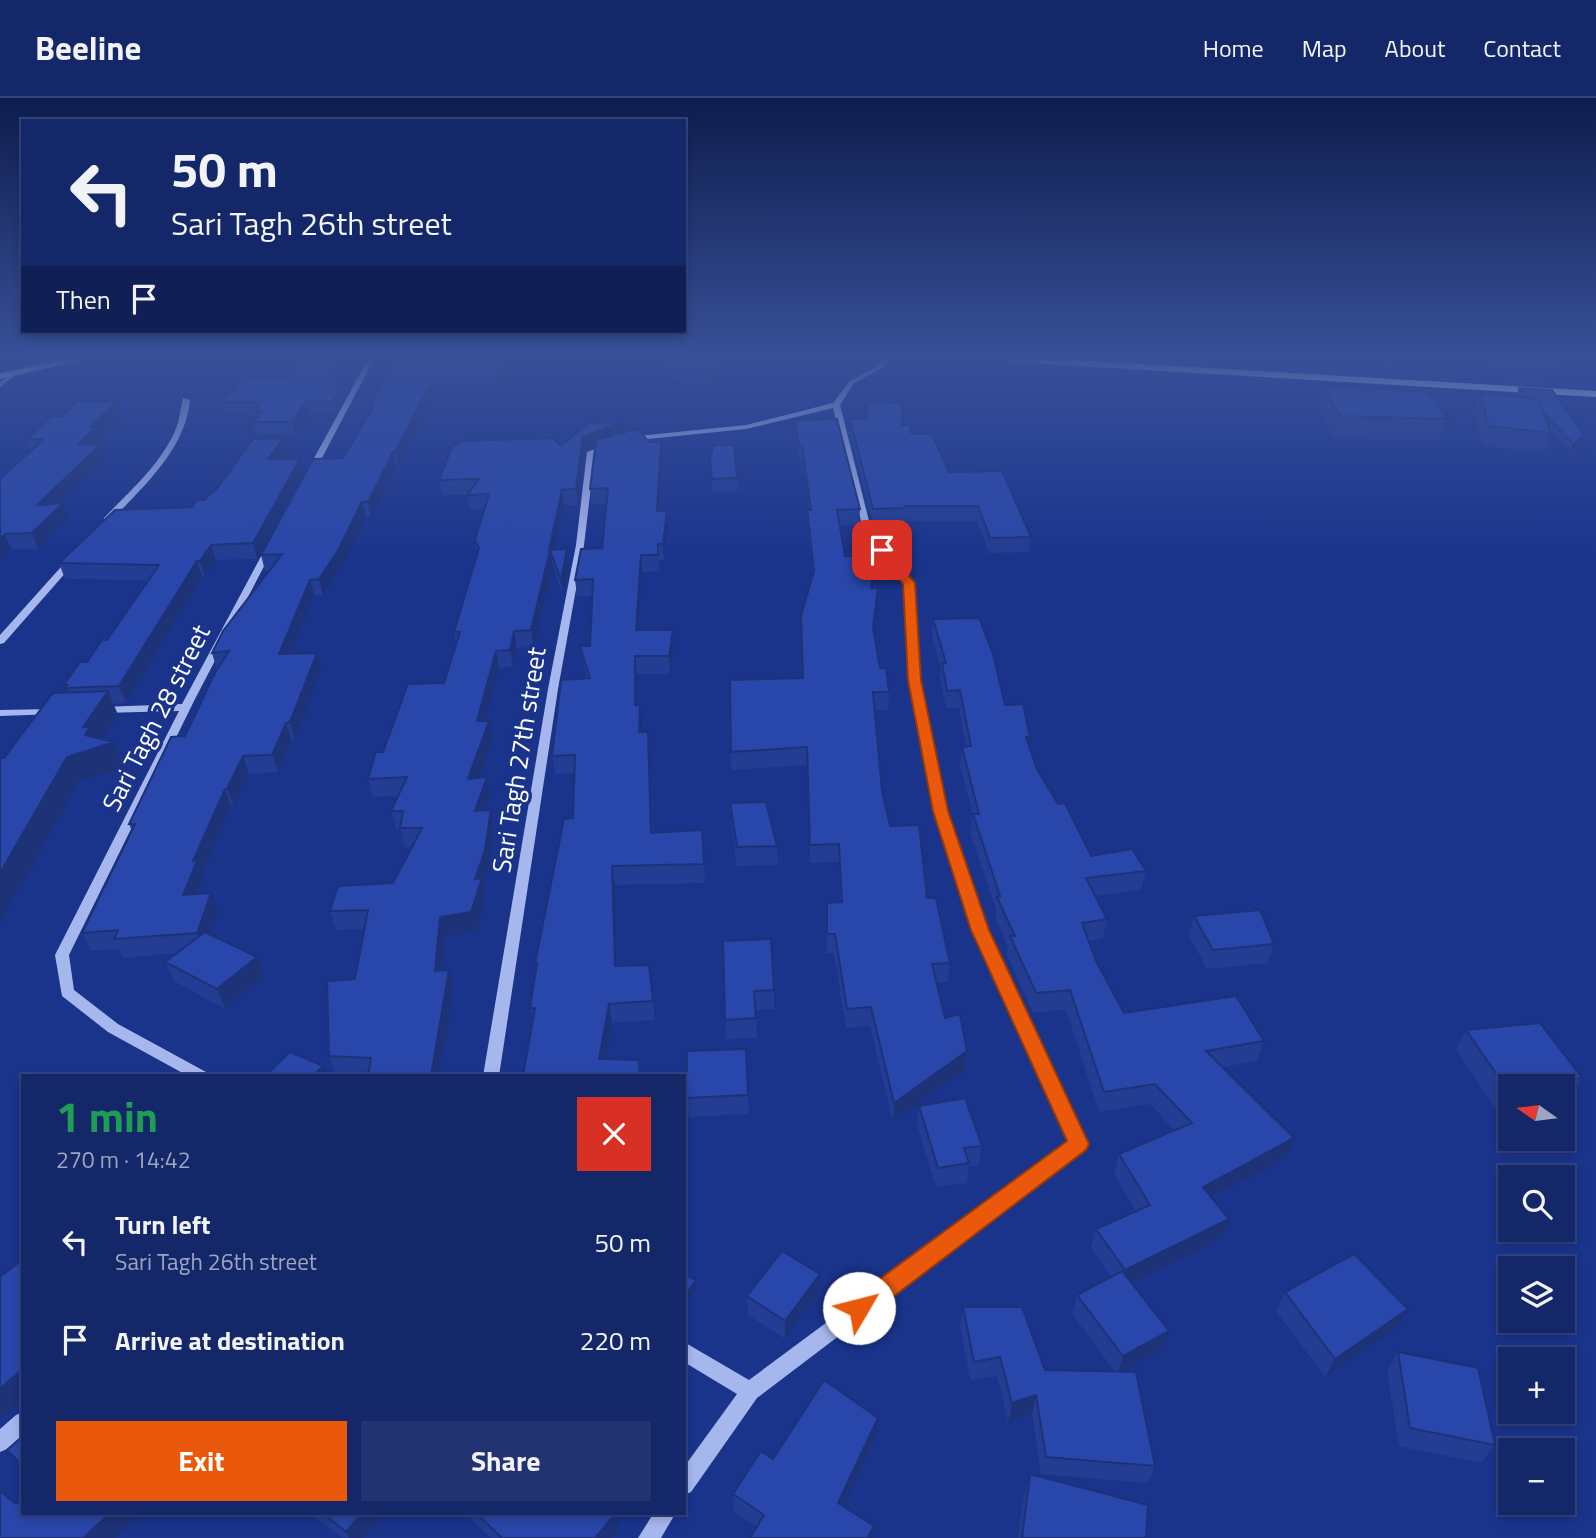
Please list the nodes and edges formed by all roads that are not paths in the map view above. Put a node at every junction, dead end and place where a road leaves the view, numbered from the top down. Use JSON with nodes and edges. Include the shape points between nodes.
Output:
{"nodes":[{"id":1,"x":180,"y":426,"type":"edge"},
{"id":2,"x":335,"y":426,"type":"edge"},
{"id":3,"x":744,"y":426,"type":"edge"},
{"id":4,"x":841,"y":426,"type":"edge"},
{"id":5,"x":306,"y":480,"type":"edge"},
{"id":6,"x":101,"y":527,"type":"edge"},
{"id":7,"x":274,"y":541,"type":"edge"},
{"id":8,"x":83,"y":548,"type":"edge"},
{"id":9,"x":0,"y":641,"type":"edge"},
{"id":10,"x":186,"y":707,"type":"junction"},
{"id":11,"x":93,"y":710,"type":"edge"},
{"id":12,"x":66,"y":711,"type":"edge"},
{"id":13,"x":0,"y":713,"type":"edge"},
{"id":14,"x":67,"y":992,"type":"joint"},
{"id":15,"x":197,"y":1074,"type":"edge"},
{"id":16,"x":491,"y":1074,"type":"edge"},
{"id":17,"x":686,"y":1352,"type":"edge"},
{"id":18,"x":750,"y":1391,"type":"junction"},
{"id":19,"x":21,"y":1424,"type":"edge"},
{"id":20,"x":0,"y":1442,"type":"edge"},
{"id":21,"x":686,"y":1482,"type":"edge"},
{"id":22,"x":664,"y":1515,"type":"edge"},
{"id":23,"x":648,"y":1538,"type":"edge"}],
"edges":[{"from":1,"to":6,"type":"street","via":[[166,455]]},
{"from":2,"to":5,"type":"street"},
{"from":3,"to":16,"type":"street","name":"Sari Tagh 27th street","via":[[625,440],[591,452],[580,545]]},
{"from":4,"to":18,"type":"street","via":[[868,533],[909,583],[915,680],[940,811],[980,930],[1079,1144]]},
{"from":7,"to":10,"type":"street","name":"Sari Tagh 28 street"},
{"from":8,"to":9,"type":"street"},
{"from":10,"to":11,"type":"street"},
{"from":10,"to":14,"type":"street","name":"Sari Tagh 28 street","via":[[62,955]]},
{"from":12,"to":13,"type":"street"},
{"from":14,"to":15,"type":"street","via":[[113,1028]]},
{"from":17,"to":18,"type":"street"},
{"from":18,"to":21,"type":"street"},
{"from":19,"to":20,"type":"street"},
{"from":22,"to":23,"type":"street"}]}
